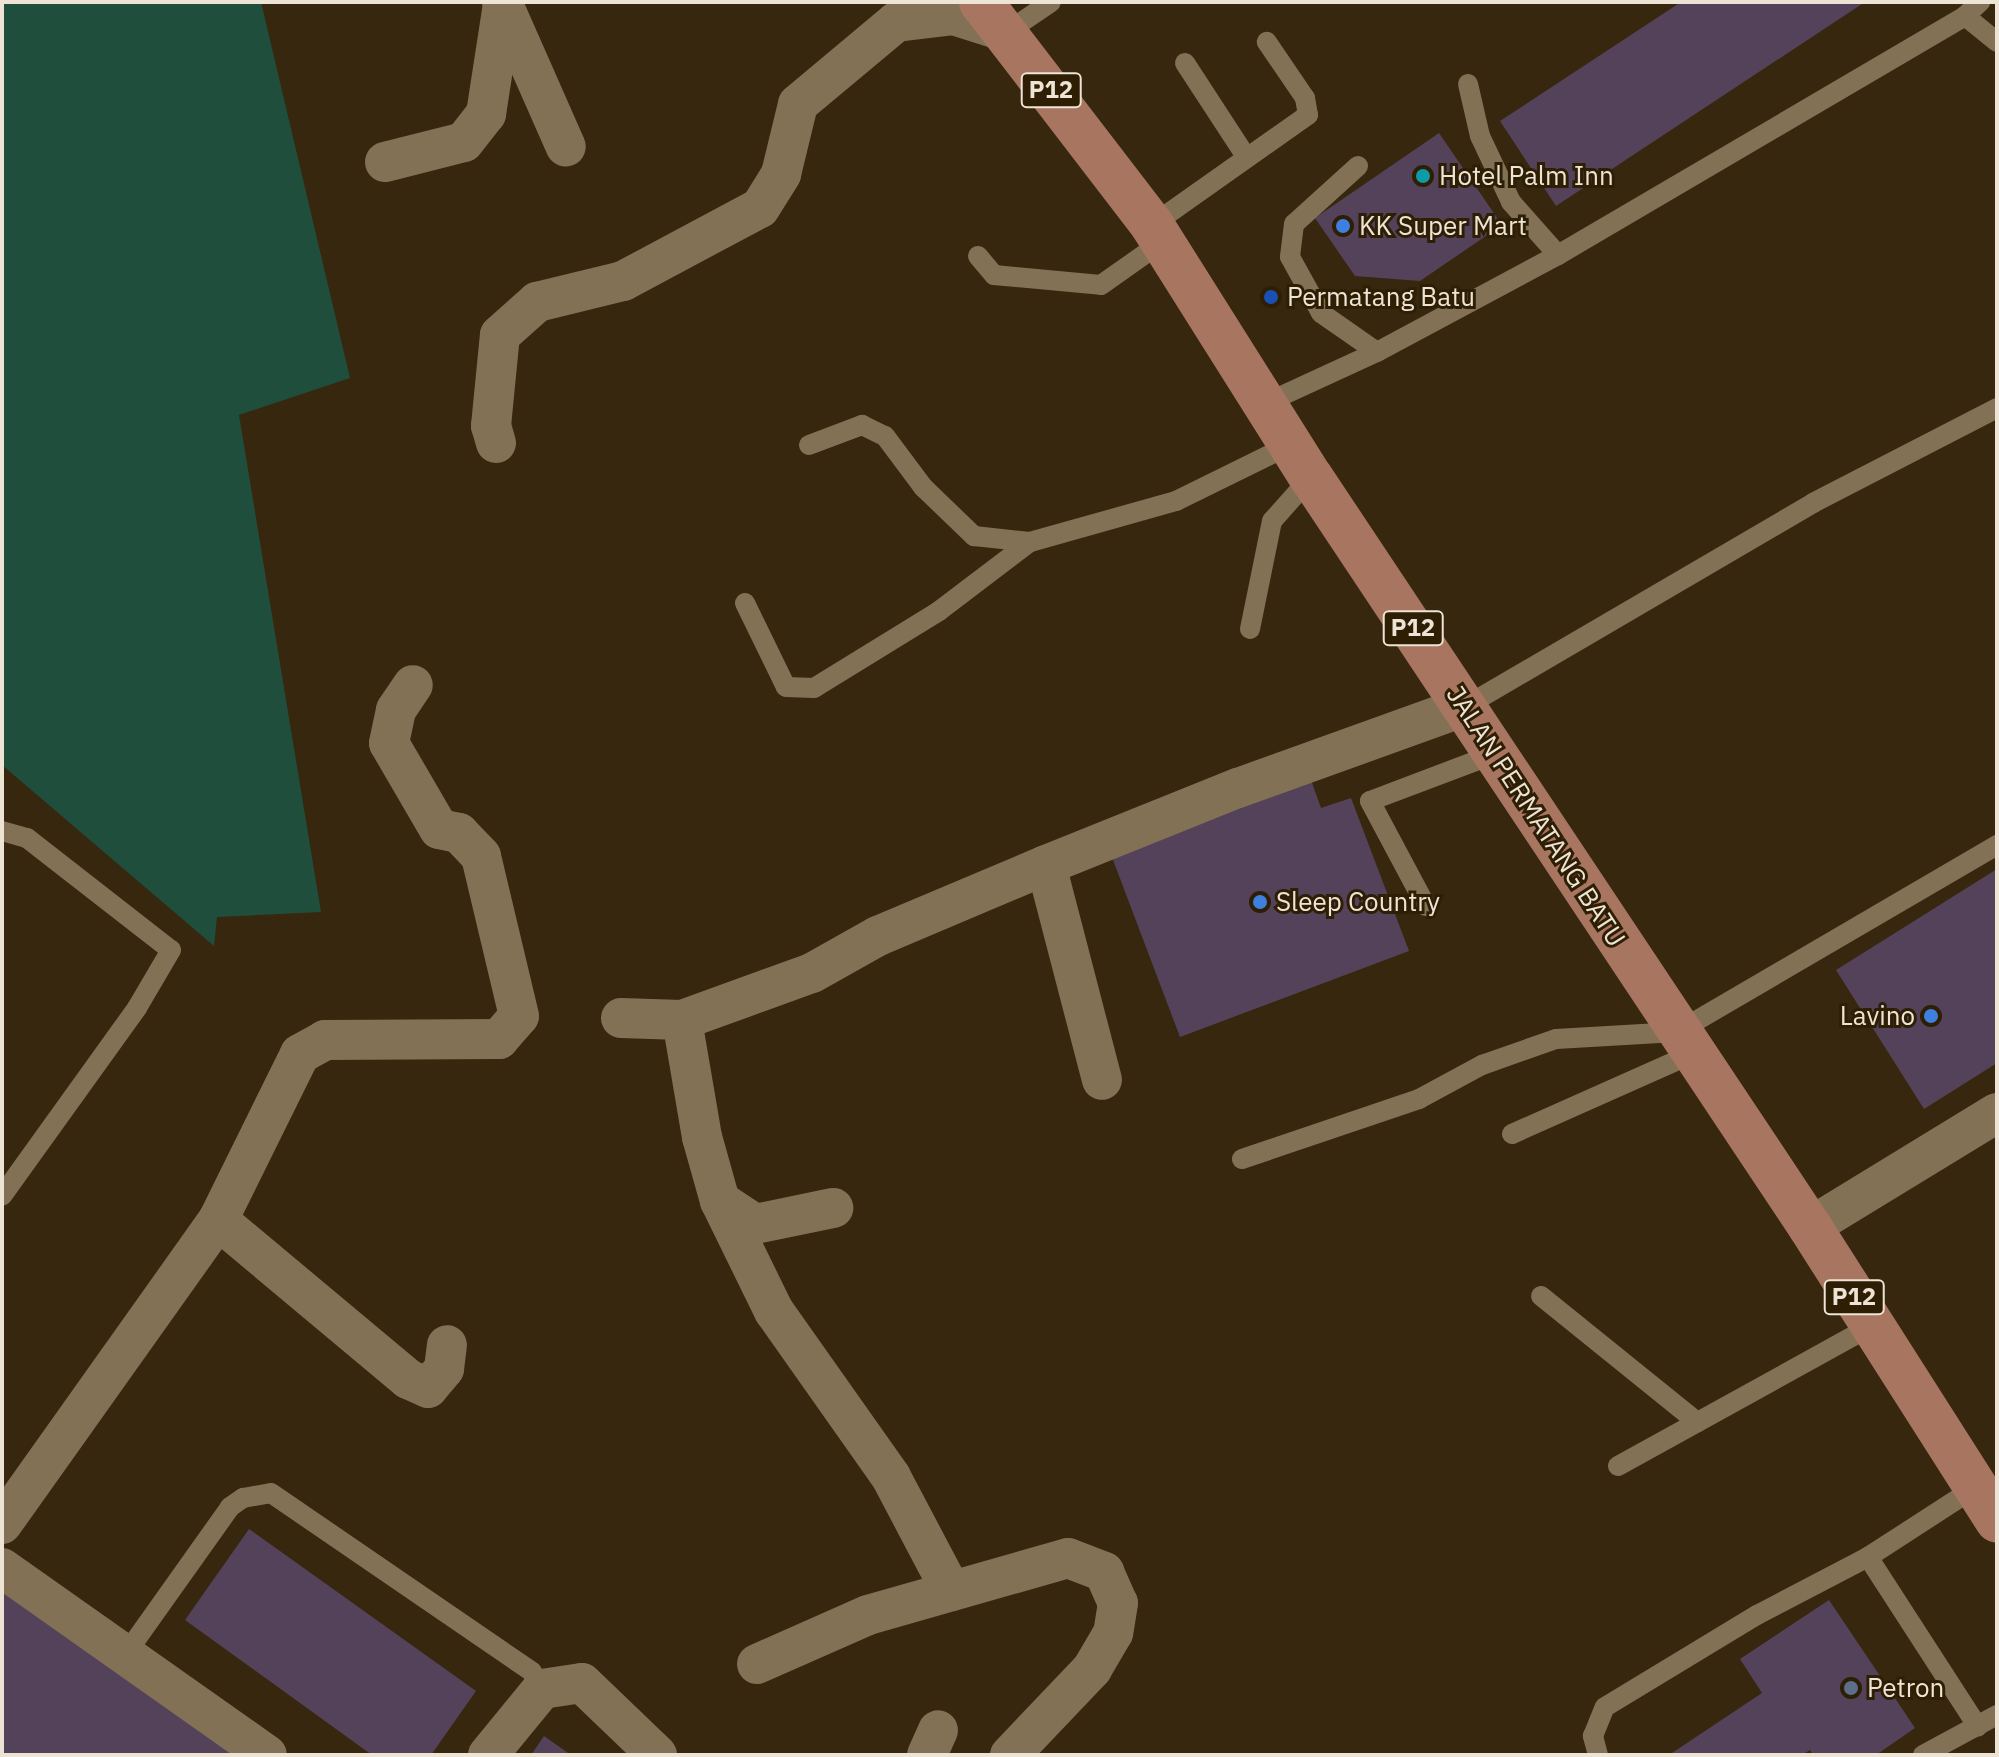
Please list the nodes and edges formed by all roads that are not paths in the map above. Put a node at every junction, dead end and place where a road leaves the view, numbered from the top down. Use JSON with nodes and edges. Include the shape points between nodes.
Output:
{"nodes":[{"id":1,"x":1051,"y":2,"type":"edge"},
{"id":2,"x":503,"y":3,"type":"edge"},
{"id":3,"x":1972,"y":9,"type":"edge"},
{"id":4,"x":994,"y":17,"type":"edge"},
{"id":5,"x":1267,"y":42,"type":"dead end"},
{"id":6,"x":1997,"y":42,"type":"edge"},
{"id":7,"x":1185,"y":63,"type":"dead end"},
{"id":8,"x":1468,"y":84,"type":"dead end"},
{"id":9,"x":566,"y":147,"type":"dead end"},
{"id":10,"x":1247,"y":158,"type":"junction"},
{"id":11,"x":385,"y":162,"type":"dead end"},
{"id":12,"x":1358,"y":166,"type":"dead end"},
{"id":13,"x":1157,"y":233,"type":"junction"},
{"id":14,"x":1558,"y":255,"type":"junction"},
{"id":15,"x":978,"y":256,"type":"dead end"},
{"id":16,"x":1377,"y":352,"type":"junction"},
{"id":17,"x":1266,"y":403,"type":"junction"},
{"id":18,"x":1997,"y":408,"type":"edge"},
{"id":19,"x":496,"y":443,"type":"dead end"},
{"id":20,"x":809,"y":445,"type":"dead end"},
{"id":21,"x":1302,"y":461,"type":"junction"},
{"id":22,"x":1030,"y":542,"type":"junction"},
{"id":23,"x":745,"y":603,"type":"dead end"},
{"id":24,"x":1250,"y":629,"type":"dead end"},
{"id":25,"x":413,"y":685,"type":"dead end"},
{"id":26,"x":1466,"y":706,"type":"junction"},
{"id":27,"x":1497,"y":753,"type":"junction"},
{"id":28,"x":2,"y":831,"type":"edge"},
{"id":29,"x":1997,"y":845,"type":"edge"},
{"id":30,"x":1046,"y":865,"type":"junction"},
{"id":31,"x":1426,"y":906,"type":"dead end"},
{"id":32,"x":621,"y":1018,"type":"dead end"},
{"id":33,"x":682,"y":1020,"type":"junction"},
{"id":34,"x":1684,"y":1043,"type":"junction"},
{"id":35,"x":1102,"y":1080,"type":"dead end"},
{"id":36,"x":1997,"y":1113,"type":"edge"},
{"id":37,"x":1512,"y":1134,"type":"dead end"},
{"id":38,"x":1242,"y":1159,"type":"dead end"},
{"id":39,"x":2,"y":1196,"type":"edge"},
{"id":40,"x":720,"y":1201,"type":"junction"},
{"id":41,"x":833,"y":1208,"type":"dead end"},
{"id":42,"x":218,"y":1220,"type":"junction"},
{"id":43,"x":1810,"y":1227,"type":"junction"},
{"id":44,"x":1541,"y":1296,"type":"dead end"},
{"id":45,"x":1872,"y":1326,"type":"junction"},
{"id":46,"x":447,"y":1345,"type":"dead end"},
{"id":47,"x":1697,"y":1422,"type":"junction"},
{"id":48,"x":1618,"y":1466,"type":"dead end"},
{"id":49,"x":1990,"y":1500,"type":"edge"},
{"id":50,"x":2,"y":1524,"type":"edge"},
{"id":51,"x":1868,"y":1557,"type":"junction"},
{"id":52,"x":2,"y":1568,"type":"edge"},
{"id":53,"x":951,"y":1591,"type":"junction"},
{"id":54,"x":125,"y":1655,"type":"junction"},
{"id":55,"x":757,"y":1664,"type":"dead end"},
{"id":56,"x":542,"y":1689,"type":"junction"},
{"id":57,"x":1997,"y":1715,"type":"edge"},
{"id":58,"x":1978,"y":1727,"type":"junction"},
{"id":59,"x":267,"y":1755,"type":"edge"},
{"id":60,"x":488,"y":1755,"type":"edge"},
{"id":61,"x":657,"y":1755,"type":"edge"},
{"id":62,"x":1010,"y":1755,"type":"edge"},
{"id":63,"x":1598,"y":1755,"type":"edge"},
{"id":64,"x":1923,"y":1755,"type":"edge"}],
"edges":[{"from":1,"to":4,"type":"lane"},
{"from":2,"to":9,"type":"street"},
{"from":2,"to":11,"type":"street","via":[[486,114],[464,142]]},
{"from":3,"to":6,"type":"lane"},
{"from":3,"to":14,"type":"lane"},
{"from":4,"to":13,"type":"main road","name":"JALAN PERMATANG BATU","number":"P12"},
{"from":4,"to":19,"type":"street","via":[[953,15],[896,22],[798,104],[781,174],[760,208],[623,281],[537,302],[500,335],[491,426]]},
{"from":5,"to":10,"type":"lane","via":[[1305,98],[1308,115]]},
{"from":7,"to":10,"type":"lane"},
{"from":8,"to":14,"type":"lane","via":[[1480,136],[1511,202]]},
{"from":10,"to":13,"type":"lane"},
{"from":12,"to":16,"type":"lane","via":[[1294,224],[1290,257],[1321,313]]},
{"from":13,"to":15,"type":"lane","via":[[1101,285],[994,275]]},
{"from":13,"to":17,"type":"main road","name":"JALAN PERMATANG BATU","number":"P12"},
{"from":14,"to":16,"type":"lane"},
{"from":16,"to":17,"type":"lane"},
{"from":17,"to":21,"type":"main road","name":"JALAN PERMATANG BATU","number":"P12"},
{"from":18,"to":26,"type":"lane","via":[[1813,503]]},
{"from":20,"to":22,"type":"lane","via":[[862,425],[885,436],[923,487],[974,536]]},
{"from":21,"to":22,"type":"lane"},
{"from":21,"to":24,"type":"lane","via":[[1272,521]]},
{"from":21,"to":26,"type":"main road","name":"JALAN PERMATANG BATU","number":"P12"},
{"from":22,"to":23,"type":"lane","via":[[939,611],[814,688],[786,687]]},
{"from":25,"to":42,"type":"street","via":[[396,710],[389,743],[439,829],[459,833],[481,856],[519,1016],[499,1039],[325,1040],[300,1054]]},
{"from":26,"to":27,"type":"main road","name":"JALAN PERMATANG BATU","number":"P12"},
{"from":26,"to":30,"type":"street","via":[[1238,788]]},
{"from":27,"to":31,"type":"lane","via":[[1370,801]]},
{"from":27,"to":34,"type":"main road","name":"JALAN PERMATANG BATU","number":"P12"},
{"from":28,"to":39,"type":"lane","via":[[27,838],[171,950],[137,1008]]},
{"from":29,"to":34,"type":"lane"},
{"from":30,"to":33,"type":"street","via":[[878,936],[812,973]]},
{"from":30,"to":35,"type":"street"},
{"from":32,"to":33,"type":"street"},
{"from":33,"to":40,"type":"street","via":[[702,1137]]},
{"from":34,"to":37,"type":"lane"},
{"from":34,"to":38,"type":"lane","via":[[1556,1039],[1482,1065],[1419,1099]]},
{"from":34,"to":43,"type":"main road","name":"JALAN PERMATANG BATU","number":"P12"},
{"from":36,"to":43,"type":"street"},
{"from":40,"to":41,"type":"street","via":[[755,1224]]},
{"from":40,"to":53,"type":"street","via":[[774,1311],[891,1477]]},
{"from":42,"to":46,"type":"street","via":[[408,1379],[428,1388],[444,1369]]},
{"from":42,"to":50,"type":"street"},
{"from":43,"to":45,"type":"main road","name":"JALAN PERMATANG BATU","number":"P12"},
{"from":44,"to":47,"type":"lane"},
{"from":45,"to":47,"type":"lane"},
{"from":45,"to":49,"type":"main road","name":"JALAN PERMATANG BATU","number":"P12"},
{"from":47,"to":48,"type":"lane"},
{"from":49,"to":51,"type":"lane"},
{"from":51,"to":58,"type":"lane"},
{"from":51,"to":63,"type":"lane","via":[[1757,1615],[1605,1707],[1593,1736]]},
{"from":52,"to":54,"type":"street"},
{"from":53,"to":55,"type":"street","via":[[868,1615]]},
{"from":53,"to":62,"type":"street","via":[[1068,1558],[1104,1572],[1118,1603],[1113,1633],[1092,1669]]},
{"from":54,"to":56,"type":"lane","via":[[230,1507],[243,1498],[271,1493],[532,1672]]},
{"from":54,"to":59,"type":"street"},
{"from":56,"to":60,"type":"street"},
{"from":56,"to":61,"type":"street","via":[[582,1683]]},
{"from":57,"to":58,"type":"lane"},
{"from":58,"to":64,"type":"lane"}]}
